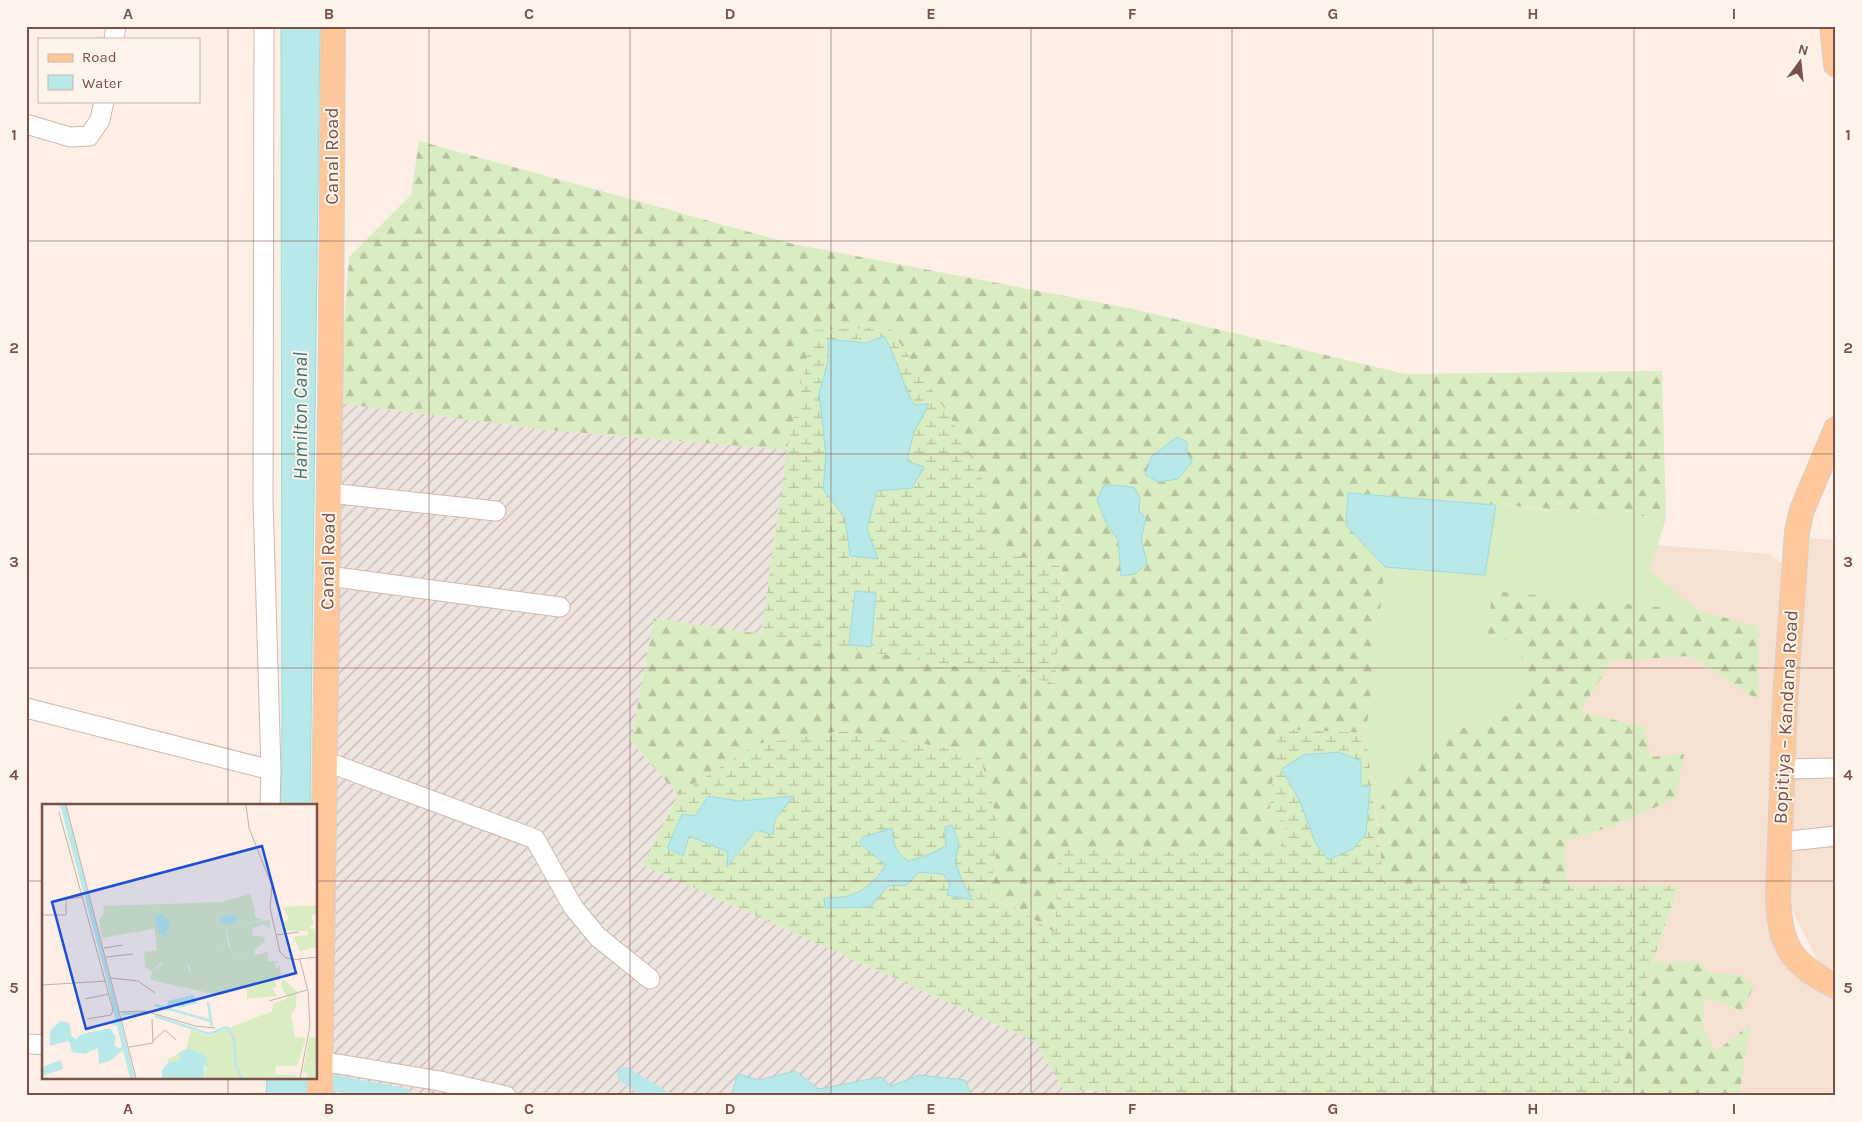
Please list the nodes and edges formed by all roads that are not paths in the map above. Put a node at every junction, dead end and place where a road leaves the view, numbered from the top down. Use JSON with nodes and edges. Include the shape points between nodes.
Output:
{"nodes":[{"id":1,"x":264,"y":26,"type":"edge"},
{"id":2,"x":333,"y":26,"type":"edge"},
{"id":3,"x":1832,"y":26,"type":"edge"},
{"id":4,"x":1836,"y":65,"type":"edge"},
{"id":5,"x":104,"y":102,"type":"edge"},
{"id":6,"x":26,"y":124,"type":"edge"},
{"id":7,"x":1836,"y":429,"type":"edge"},
{"id":8,"x":329,"y":492,"type":"junction"},
{"id":9,"x":496,"y":511,"type":"dead end"},
{"id":10,"x":328,"y":576,"type":"junction"},
{"id":11,"x":560,"y":606,"type":"dead end"},
{"id":12,"x":26,"y":708,"type":"edge"},
{"id":13,"x":325,"y":761,"type":"junction"},
{"id":14,"x":1836,"y":768,"type":"edge"},
{"id":15,"x":1783,"y":769,"type":"junction"},
{"id":16,"x":271,"y":770,"type":"junction"},
{"id":17,"x":270,"y":804,"type":"edge"},
{"id":18,"x":1836,"y":836,"type":"edge"},
{"id":19,"x":1780,"y":842,"type":"junction"},
{"id":20,"x":650,"y":979,"type":"dead end"},
{"id":21,"x":1836,"y":986,"type":"edge"},
{"id":22,"x":320,"y":1062,"type":"junction"},
{"id":23,"x":320,"y":1096,"type":"edge"},
{"id":24,"x":506,"y":1096,"type":"edge"}],
"edges":[{"from":1,"to":16,"type":"street","via":[[263,500]]},
{"from":2,"to":8,"type":"main road","name":"Canal Road"},
{"from":3,"to":4,"type":"main road"},
{"from":5,"to":6,"type":"street","via":[[100,120],[89,136],[70,137]]},
{"from":7,"to":15,"type":"main road","name":"Bopitiya – Kandana Road","via":[[1805,500],[1797,532]]},
{"from":8,"to":9,"type":"street"},
{"from":8,"to":10,"type":"main road","name":"Canal Road"},
{"from":10,"to":11,"type":"street"},
{"from":10,"to":13,"type":"main road","name":"Canal Road"},
{"from":12,"to":16,"type":"street"},
{"from":13,"to":20,"type":"street","via":[[535,839],[572,907],[598,937]]},
{"from":13,"to":22,"type":"main road","name":"Canal Road"},
{"from":14,"to":15,"type":"street"},
{"from":15,"to":19,"type":"main road","name":"Bopitiya – Kandana Road"},
{"from":16,"to":17,"type":"street"},
{"from":18,"to":19,"type":"street"},
{"from":19,"to":21,"type":"main road","name":"Bopitiya – Kandana Road","via":[[1778,904],[1785,943],[1799,963],[1813,975]]},
{"from":22,"to":23,"type":"main road","name":"Canal Road"},
{"from":22,"to":24,"type":"street","via":[[440,1081]]}]}
